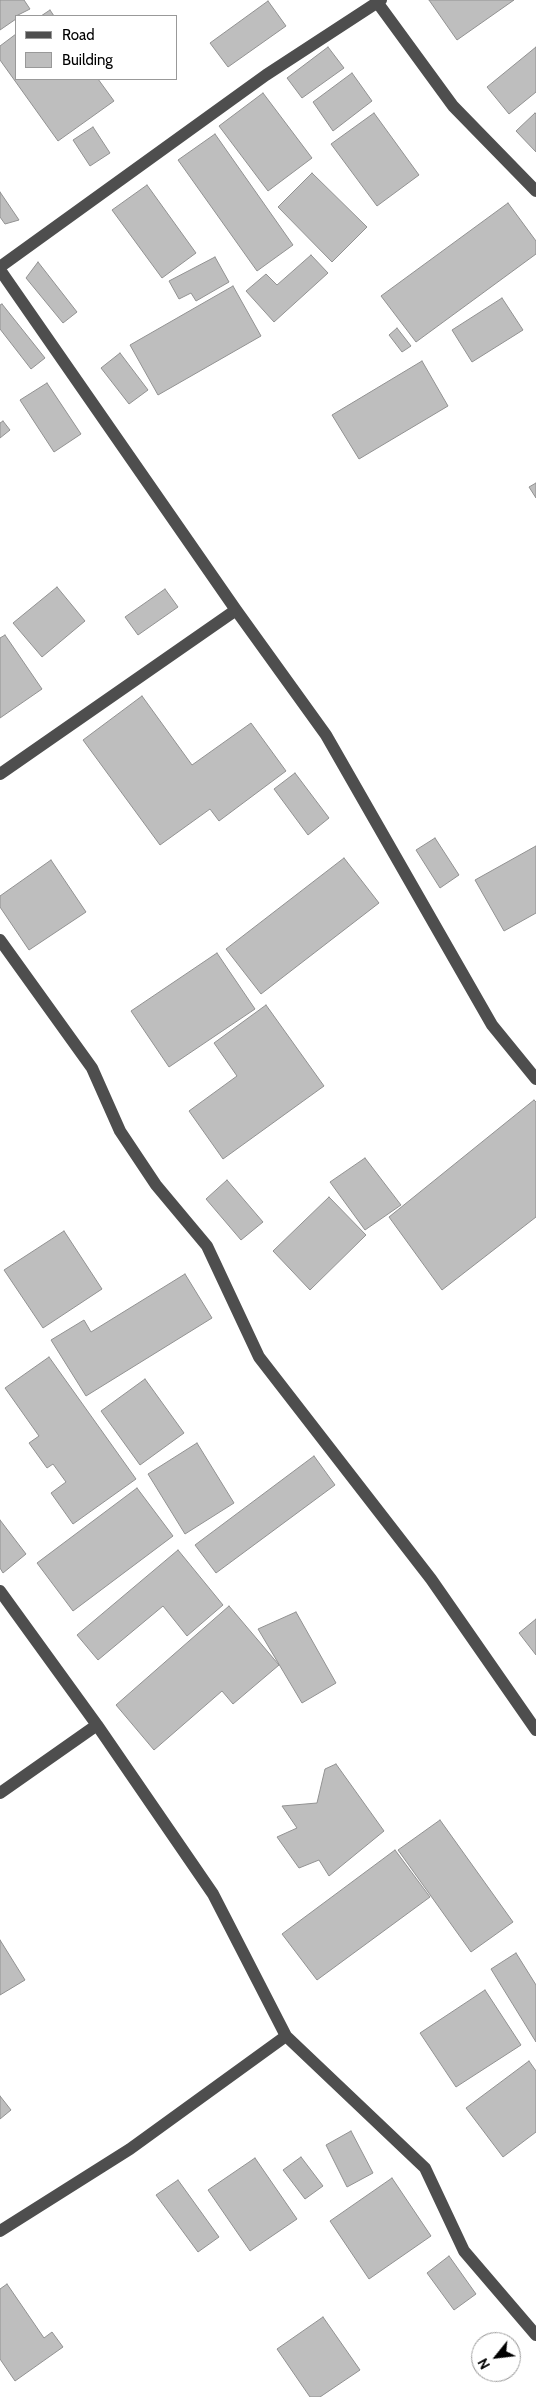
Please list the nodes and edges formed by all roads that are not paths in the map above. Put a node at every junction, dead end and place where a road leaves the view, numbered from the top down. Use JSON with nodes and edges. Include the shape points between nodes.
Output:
{"nodes":[{"id":1,"x":379,"y":1,"type":"edge"},
{"id":2,"x":536,"y":191,"type":"edge"},
{"id":3,"x":0,"y":268,"type":"edge"},
{"id":4,"x":236,"y":610,"type":"junction"},
{"id":5,"x":0,"y":774,"type":"edge"},
{"id":6,"x":0,"y":940,"type":"edge"},
{"id":7,"x":536,"y":1079,"type":"edge"},
{"id":8,"x":0,"y":1591,"type":"edge"},
{"id":9,"x":97,"y":1725,"type":"junction"},
{"id":10,"x":536,"y":1730,"type":"edge"},
{"id":11,"x":0,"y":1793,"type":"edge"},
{"id":12,"x":286,"y":2036,"type":"junction"},
{"id":13,"x":0,"y":2231,"type":"edge"},
{"id":14,"x":536,"y":2335,"type":"edge"}],
"edges":[{"from":1,"to":2,"type":"street","via":[[453,106]]},
{"from":1,"to":3,"type":"street","via":[[266,75]]},
{"from":3,"to":4,"type":"street"},
{"from":4,"to":5,"type":"street"},
{"from":4,"to":7,"type":"street","via":[[326,735],[492,1025]]},
{"from":6,"to":10,"type":"street","via":[[92,1068],[120,1131],[156,1185],[207,1246],[259,1357],[431,1579]]},
{"from":8,"to":9,"type":"street"},
{"from":9,"to":11,"type":"street"},
{"from":9,"to":12,"type":"street","via":[[213,1894]]},
{"from":12,"to":13,"type":"street","via":[[130,2149]]},
{"from":12,"to":14,"type":"street","via":[[425,2168],[464,2251]]}]}
